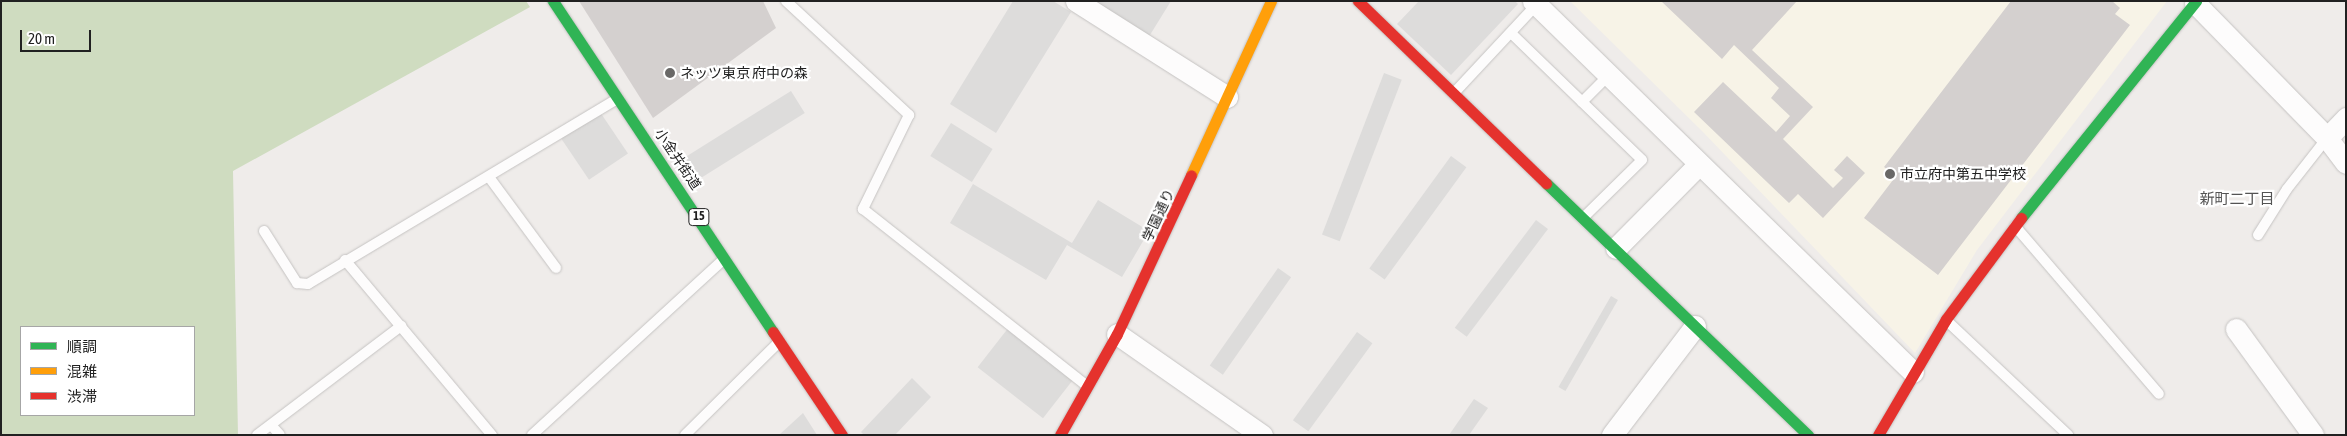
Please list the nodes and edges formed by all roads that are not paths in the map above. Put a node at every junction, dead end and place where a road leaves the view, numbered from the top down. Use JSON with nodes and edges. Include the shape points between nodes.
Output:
{"nodes":[{"id":1,"x":553,"y":1,"type":"edge"},
{"id":2,"x":786,"y":1,"type":"edge"},
{"id":3,"x":1076,"y":1,"type":"edge"},
{"id":4,"x":1271,"y":1,"type":"edge"},
{"id":5,"x":1358,"y":1,"type":"edge"},
{"id":6,"x":2195,"y":2,"type":"edge"},
{"id":7,"x":1535,"y":3,"type":"edge"},
{"id":8,"x":1511,"y":33,"type":"junction"},
{"id":9,"x":1608,"y":76,"type":"junction"},
{"id":10,"x":1454,"y":92,"type":"junction"},
{"id":11,"x":1227,"y":97,"type":"junction"},
{"id":12,"x":618,"y":98,"type":"junction"},
{"id":13,"x":1582,"y":102,"type":"junction"},
{"id":14,"x":2346,"y":118,"type":"edge"},
{"id":15,"x":2327,"y":138,"type":"junction"},
{"id":16,"x":2346,"y":163,"type":"edge"},
{"id":17,"x":1699,"y":164,"type":"junction"},
{"id":18,"x":489,"y":177,"type":"junction"},
{"id":19,"x":1584,"y":217,"type":"junction"},
{"id":20,"x":2015,"y":225,"type":"junction"},
{"id":21,"x":264,"y":231,"type":"dead end"},
{"id":22,"x":2258,"y":234,"type":"dead end"},
{"id":23,"x":1616,"y":248,"type":"junction"},
{"id":24,"x":726,"y":257,"type":"junction"},
{"id":25,"x":345,"y":260,"type":"junction"},
{"id":26,"x":556,"y":268,"type":"dead end"},
{"id":27,"x":1946,"y":319,"type":"junction"},
{"id":28,"x":401,"y":326,"type":"junction"},
{"id":29,"x":1695,"y":326,"type":"junction"},
{"id":30,"x":2236,"y":329,"type":"dead end"},
{"id":31,"x":1117,"y":334,"type":"junction"},
{"id":32,"x":780,"y":341,"type":"junction"},
{"id":33,"x":1913,"y":372,"type":"junction"},
{"id":34,"x":1088,"y":387,"type":"junction"},
{"id":35,"x":2159,"y":394,"type":"dead end"},
{"id":36,"x":271,"y":425,"type":"junction"},
{"id":37,"x":257,"y":435,"type":"edge"},
{"id":38,"x":280,"y":435,"type":"edge"},
{"id":39,"x":492,"y":435,"type":"edge"},
{"id":40,"x":532,"y":435,"type":"edge"},
{"id":41,"x":685,"y":435,"type":"edge"},
{"id":42,"x":842,"y":435,"type":"edge"},
{"id":43,"x":1060,"y":435,"type":"edge"},
{"id":44,"x":1262,"y":435,"type":"edge"},
{"id":45,"x":1612,"y":435,"type":"edge"},
{"id":46,"x":1808,"y":435,"type":"edge"},
{"id":47,"x":1878,"y":435,"type":"edge"},
{"id":48,"x":2068,"y":435,"type":"edge"},
{"id":49,"x":2313,"y":435,"type":"edge"}],
"edges":[{"from":1,"to":12,"type":"street","name":"小金井街道","number":"15"},
{"from":2,"to":34,"type":"lane","via":[[909,115],[863,209]]},
{"from":3,"to":11,"type":"street"},
{"from":4,"to":11,"type":"street","name":"学園通り"},
{"from":5,"to":10,"type":"street"},
{"from":6,"to":15,"type":"street"},
{"from":6,"to":20,"type":"street"},
{"from":7,"to":8,"type":"lane"},
{"from":7,"to":9,"type":"street"},
{"from":8,"to":10,"type":"lane"},
{"from":8,"to":13,"type":"lane"},
{"from":9,"to":13,"type":"lane"},
{"from":9,"to":17,"type":"street"},
{"from":10,"to":19,"type":"street"},
{"from":11,"to":31,"type":"street","name":"学園通り"},
{"from":12,"to":18,"type":"lane"},
{"from":12,"to":24,"type":"street","name":"小金井街道","number":"15"},
{"from":13,"to":19,"type":"lane","via":[[1642,160]]},
{"from":14,"to":15,"type":"street"},
{"from":15,"to":16,"type":"street"},
{"from":15,"to":22,"type":"lane","via":[[2287,189]]},
{"from":17,"to":23,"type":"street"},
{"from":17,"to":33,"type":"street"},
{"from":18,"to":25,"type":"lane"},
{"from":18,"to":26,"type":"lane"},
{"from":19,"to":23,"type":"street"},
{"from":20,"to":27,"type":"street"},
{"from":20,"to":35,"type":"lane"},
{"from":21,"to":25,"type":"lane","via":[[298,283],[308,284]]},
{"from":23,"to":29,"type":"street"},
{"from":24,"to":32,"type":"street","name":"小金井街道","number":"15"},
{"from":24,"to":40,"type":"lane"},
{"from":25,"to":28,"type":"lane"},
{"from":27,"to":33,"type":"street"},
{"from":27,"to":48,"type":"lane"},
{"from":28,"to":36,"type":"lane"},
{"from":28,"to":39,"type":"lane"},
{"from":29,"to":45,"type":"street"},
{"from":29,"to":46,"type":"street"},
{"from":30,"to":49,"type":"street"},
{"from":31,"to":34,"type":"street","name":"学園通り"},
{"from":31,"to":44,"type":"street"},
{"from":32,"to":41,"type":"lane"},
{"from":32,"to":42,"type":"street","name":"小金井街道","number":"15"},
{"from":33,"to":47,"type":"street"},
{"from":34,"to":43,"type":"street","name":"学園通り"},
{"from":36,"to":37,"type":"lane"},
{"from":36,"to":38,"type":"lane"}]}
